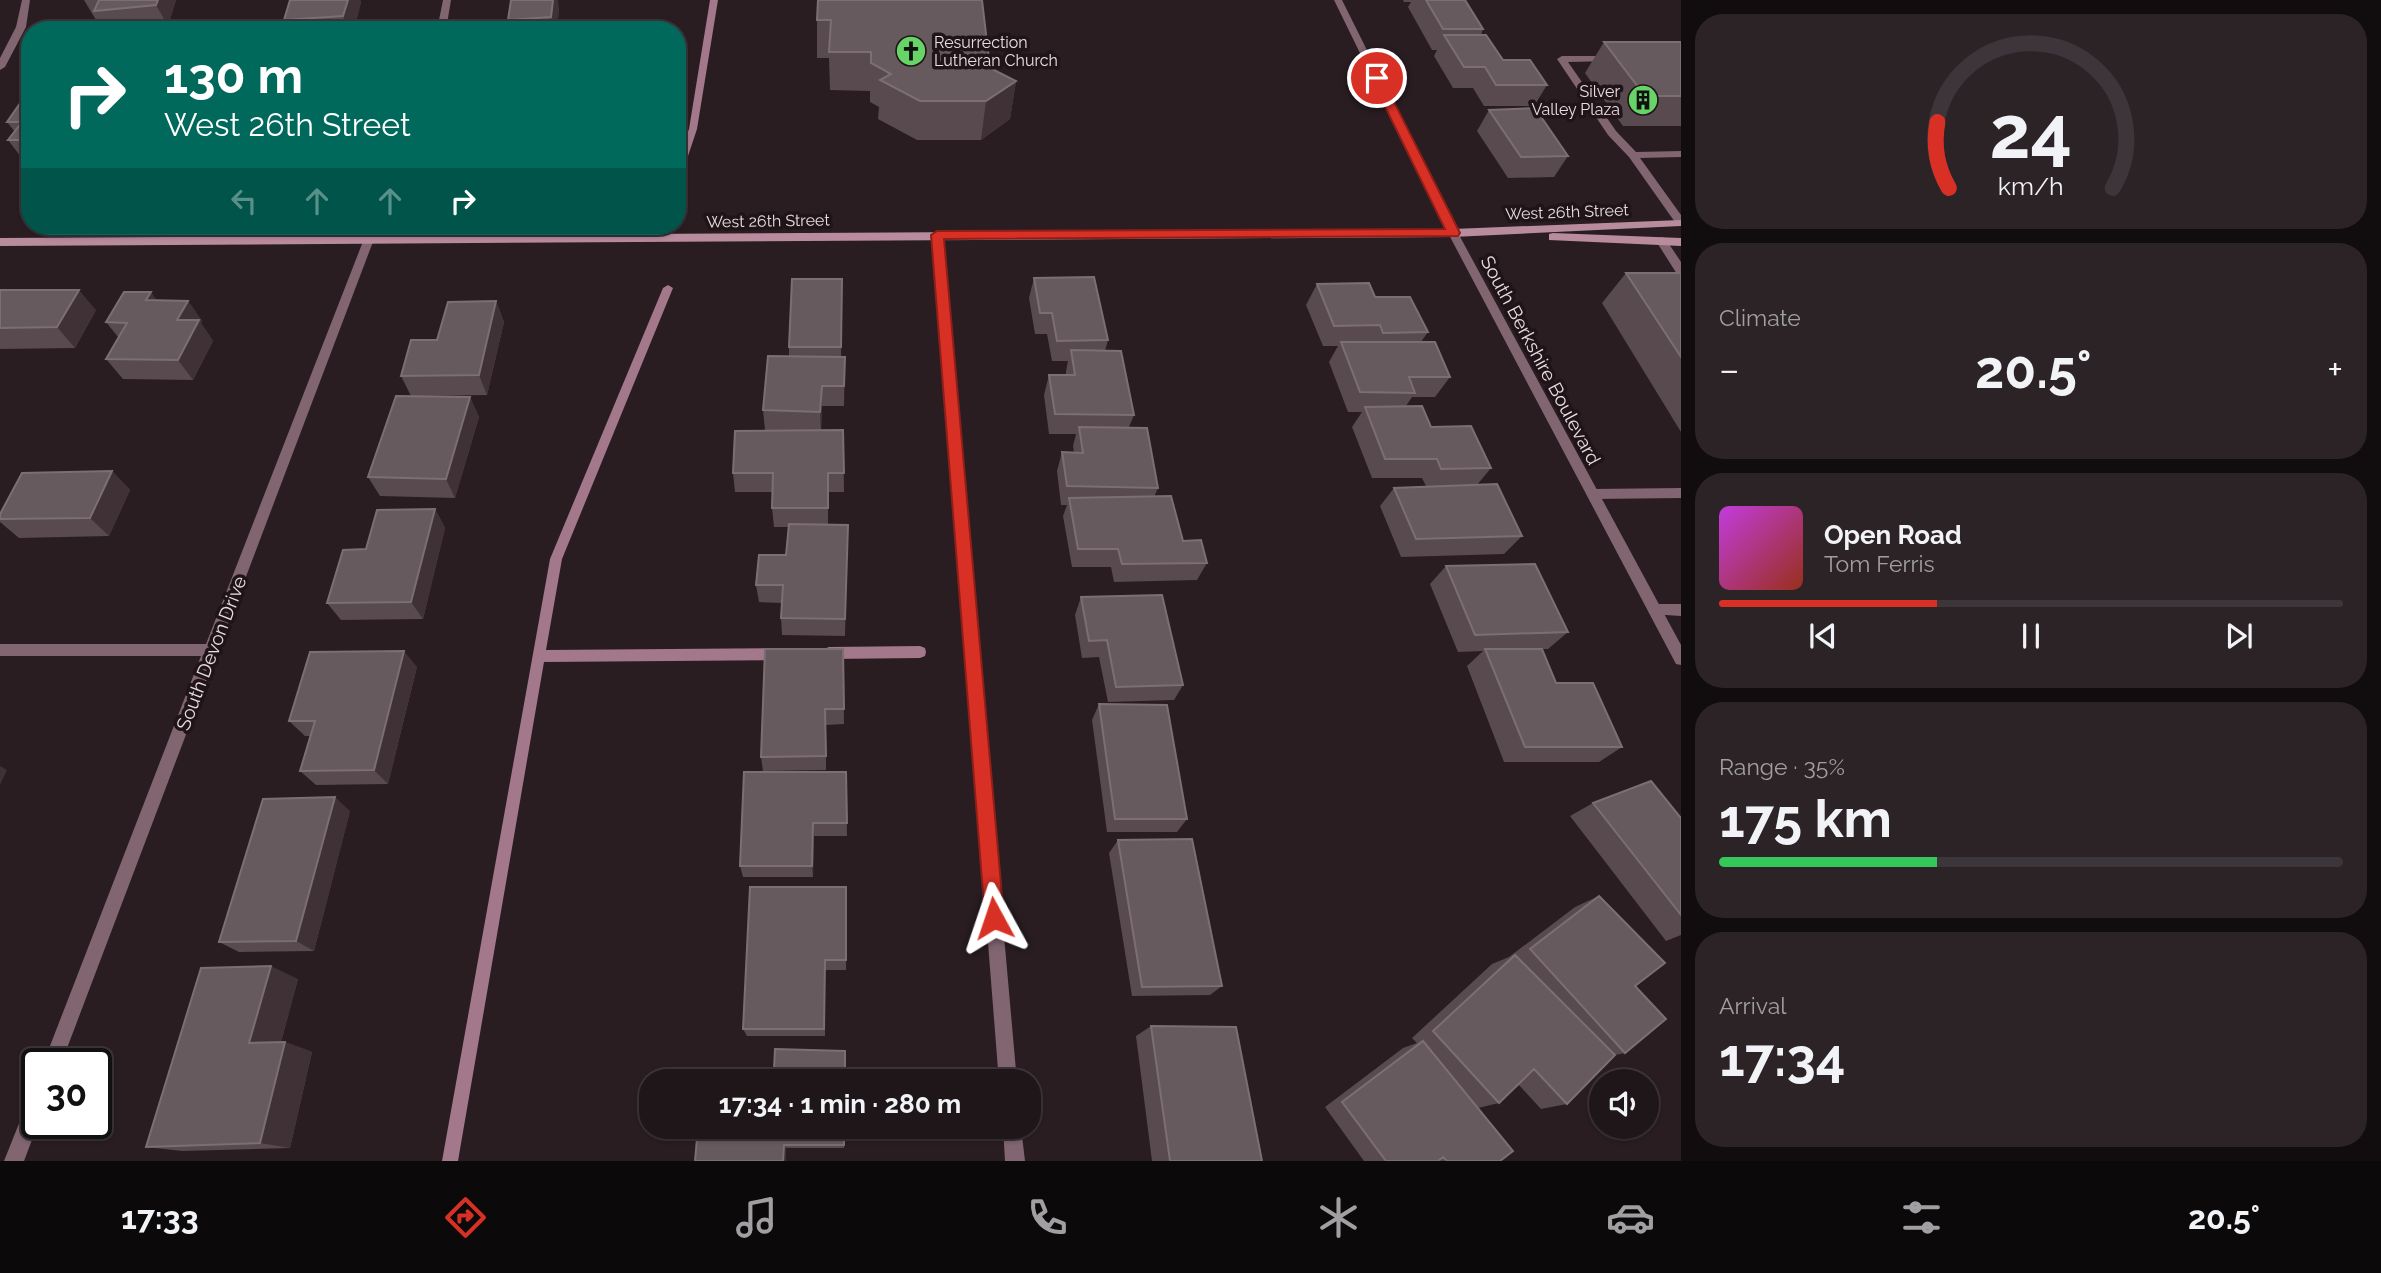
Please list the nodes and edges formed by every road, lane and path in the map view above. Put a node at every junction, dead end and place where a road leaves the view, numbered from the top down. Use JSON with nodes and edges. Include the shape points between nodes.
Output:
{"nodes":[{"id":1,"x":26,"y":0,"type":"edge"},
{"id":2,"x":447,"y":0,"type":"edge"},
{"id":3,"x":1338,"y":0,"type":"edge"},
{"id":4,"x":23,"y":21,"type":"edge"},
{"id":5,"x":443,"y":21,"type":"edge"},
{"id":6,"x":21,"y":29,"type":"edge"},
{"id":7,"x":1628,"y":58,"type":"edge"},
{"id":8,"x":0,"y":67,"type":"edge"},
{"id":9,"x":1681,"y":154,"type":"edge"},
{"id":10,"x":1633,"y":155,"type":"junction"},
{"id":11,"x":1681,"y":223,"type":"edge"},
{"id":12,"x":1453,"y":233,"type":"junction"},
{"id":13,"x":371,"y":235,"type":"edge"},
{"id":14,"x":937,"y":235,"type":"junction"},
{"id":15,"x":1661,"y":241,"type":"junction"},
{"id":16,"x":0,"y":242,"type":"edge"},
{"id":17,"x":368,"y":242,"type":"junction"},
{"id":18,"x":1681,"y":242,"type":"edge"},
{"id":19,"x":1681,"y":271,"type":"edge"},
{"id":20,"x":1681,"y":493,"type":"edge"},
{"id":21,"x":1592,"y":494,"type":"junction"},
{"id":22,"x":1655,"y":610,"type":"junction"},
{"id":23,"x":1681,"y":610,"type":"edge"},
{"id":24,"x":0,"y":650,"type":"edge"},
{"id":25,"x":212,"y":650,"type":"junction"},
{"id":26,"x":1681,"y":659,"type":"edge"},
{"id":27,"x":58,"y":1048,"type":"edge"},
{"id":28,"x":1007,"y":1069,"type":"edge"},
{"id":29,"x":23,"y":1139,"type":"edge"},
{"id":30,"x":1013,"y":1139,"type":"edge"},
{"id":31,"x":14,"y":1161,"type":"edge"},
{"id":32,"x":1015,"y":1161,"type":"edge"}],
"edges":[{"from":1,"to":4,"type":"street"},
{"from":2,"to":5,"type":"street"},
{"from":3,"to":12,"type":"street","name":"South Berkshire Boulevard"},
{"from":6,"to":8,"type":"street"},
{"from":7,"to":10,"type":"street","via":[[1562,59],[1612,133]]},
{"from":9,"to":10,"type":"street"},
{"from":10,"to":11,"type":"street"},
{"from":11,"to":12,"type":"main road","name":"West 26th Street"},
{"from":12,"to":14,"type":"main road","name":"West 26th Street"},
{"from":12,"to":15,"type":"main road","name":"West 26th Street"},
{"from":12,"to":21,"type":"street","name":"South Berkshire Boulevard"},
{"from":13,"to":17,"type":"street","name":"South Devon Drive"},
{"from":14,"to":17,"type":"main road","name":"West 26th Street"},
{"from":14,"to":28,"type":"street"},
{"from":15,"to":18,"type":"main road","name":"West 26th Street"},
{"from":15,"to":19,"type":"street"},
{"from":16,"to":17,"type":"main road","name":"West 26th Street"},
{"from":17,"to":25,"type":"street","name":"South Devon Drive"},
{"from":20,"to":21,"type":"street"},
{"from":21,"to":22,"type":"street","name":"South Berkshire Boulevard"},
{"from":22,"to":23,"type":"street"},
{"from":22,"to":26,"type":"street","name":"South Berkshire Boulevard"},
{"from":24,"to":25,"type":"street"},
{"from":25,"to":27,"type":"street","name":"South Devon Drive"},
{"from":29,"to":31,"type":"street"},
{"from":30,"to":32,"type":"street"}]}
